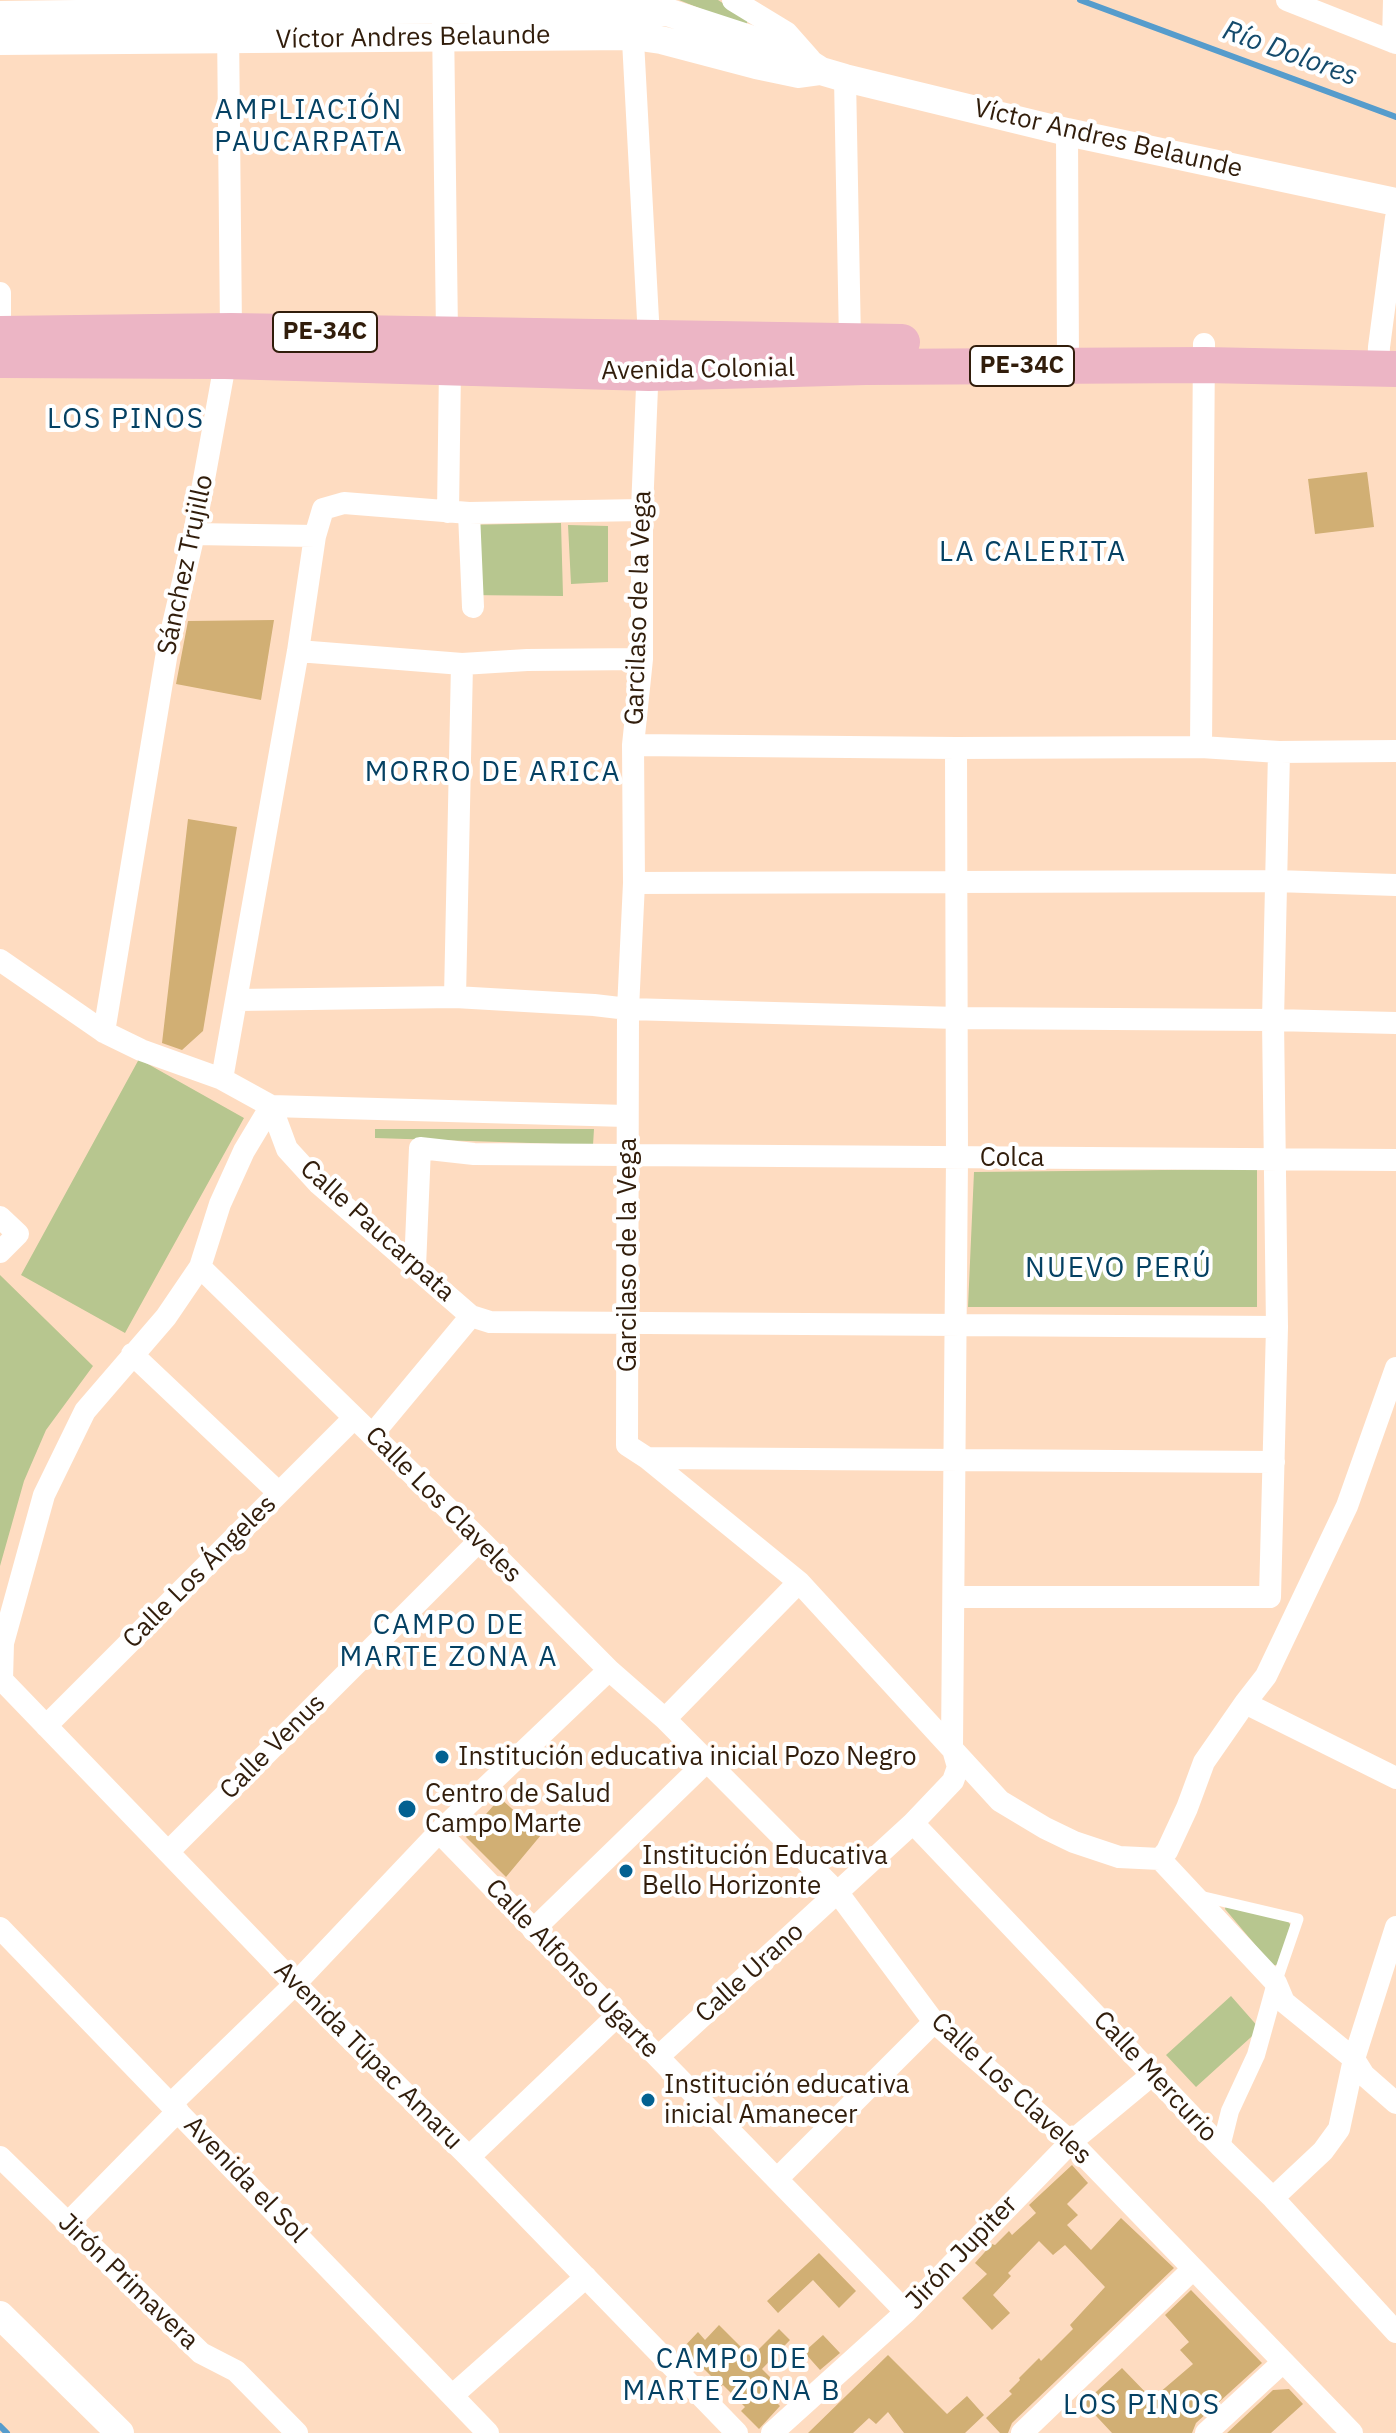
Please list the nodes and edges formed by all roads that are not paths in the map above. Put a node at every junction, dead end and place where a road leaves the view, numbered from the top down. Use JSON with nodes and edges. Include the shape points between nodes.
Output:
{"nodes":[{"id":1,"x":733,"y":0,"type":"edge"},
{"id":2,"x":1287,"y":0,"type":"edge"},
{"id":3,"x":1394,"y":0,"type":"edge"},
{"id":4,"x":443,"y":10,"type":"junction"},
{"id":5,"x":0,"y":15,"type":"edge"},
{"id":6,"x":228,"y":18,"type":"edge"},
{"id":7,"x":632,"y":24,"type":"junction"},
{"id":8,"x":443,"y":39,"type":"junction"},
{"id":9,"x":0,"y":41,"type":"edge"},
{"id":10,"x":1394,"y":42,"type":"edge"},
{"id":11,"x":833,"y":75,"type":"junction"},
{"id":12,"x":1067,"y":132,"type":"junction"},
{"id":13,"x":1396,"y":202,"type":"edge"},
{"id":14,"x":1396,"y":218,"type":"edge"},
{"id":15,"x":0,"y":293,"type":"edge"},
{"id":16,"x":0,"y":334,"type":"edge"},
{"id":17,"x":0,"y":340,"type":"edge"},
{"id":18,"x":228,"y":346,"type":"junction"},
{"id":19,"x":448,"y":351,"type":"junction"},
{"id":20,"x":858,"y":354,"type":"junction"},
{"id":21,"x":1204,"y":354,"type":"junction"},
{"id":22,"x":1068,"y":355,"type":"junction"},
{"id":23,"x":649,"y":356,"type":"junction"},
{"id":24,"x":1387,"y":358,"type":"edge"},
{"id":25,"x":0,"y":360,"type":"edge"},
{"id":26,"x":642,"y":510,"type":"junction"},
{"id":27,"x":458,"y":512,"type":"junction"},
{"id":28,"x":194,"y":534,"type":"junction"},
{"id":29,"x":315,"y":536,"type":"junction"},
{"id":30,"x":473,"y":607,"type":"dead end"},
{"id":31,"x":298,"y":651,"type":"junction"},
{"id":32,"x":642,"y":659,"type":"junction"},
{"id":33,"x":462,"y":664,"type":"junction"},
{"id":34,"x":633,"y":745,"type":"junction"},
{"id":35,"x":1201,"y":747,"type":"junction"},
{"id":36,"x":956,"y":748,"type":"junction"},
{"id":37,"x":1396,"y":751,"type":"edge"},
{"id":38,"x":1279,"y":752,"type":"junction"},
{"id":39,"x":1276,"y":881,"type":"junction"},
{"id":40,"x":957,"y":882,"type":"junction"},
{"id":41,"x":634,"y":883,"type":"junction"},
{"id":42,"x":1396,"y":885,"type":"edge"},
{"id":43,"x":2,"y":966,"type":"edge"},
{"id":44,"x":455,"y":997,"type":"junction"},
{"id":45,"x":237,"y":1000,"type":"junction"},
{"id":46,"x":628,"y":1009,"type":"junction"},
{"id":47,"x":957,"y":1018,"type":"junction"},
{"id":48,"x":1273,"y":1020,"type":"junction"},
{"id":49,"x":1396,"y":1023,"type":"edge"},
{"id":50,"x":104,"y":1032,"type":"junction"},
{"id":51,"x":222,"y":1079,"type":"junction"},
{"id":52,"x":271,"y":1106,"type":"junction"},
{"id":53,"x":626,"y":1116,"type":"junction"},
{"id":54,"x":629,"y":1155,"type":"junction"},
{"id":55,"x":957,"y":1158,"type":"junction"},
{"id":56,"x":1275,"y":1159,"type":"junction"},
{"id":57,"x":1396,"y":1160,"type":"edge"},
{"id":58,"x":0,"y":1217,"type":"edge"},
{"id":59,"x":0,"y":1252,"type":"edge"},
{"id":60,"x":200,"y":1267,"type":"junction"},
{"id":61,"x":415,"y":1267,"type":"junction"},
{"id":62,"x":471,"y":1316,"type":"junction"},
{"id":63,"x":629,"y":1322,"type":"junction"},
{"id":64,"x":957,"y":1323,"type":"junction"},
{"id":65,"x":1277,"y":1327,"type":"junction"},
{"id":66,"x":132,"y":1354,"type":"junction"},
{"id":67,"x":1396,"y":1368,"type":"edge"},
{"id":68,"x":354,"y":1418,"type":"junction"},
{"id":69,"x":372,"y":1435,"type":"junction"},
{"id":70,"x":647,"y":1458,"type":"junction"},
{"id":71,"x":953,"y":1460,"type":"junction"},
{"id":72,"x":1274,"y":1462,"type":"junction"},
{"id":73,"x":279,"y":1493,"type":"junction"},
{"id":74,"x":480,"y":1540,"type":"junction"},
{"id":75,"x":799,"y":1582,"type":"junction"},
{"id":76,"x":954,"y":1597,"type":"junction"},
{"id":77,"x":609,"y":1670,"type":"junction"},
{"id":78,"x":1,"y":1680,"type":"edge"},
{"id":79,"x":1245,"y":1703,"type":"junction"},
{"id":80,"x":665,"y":1719,"type":"junction"},
{"id":81,"x":46,"y":1726,"type":"junction"},
{"id":82,"x":952,"y":1746,"type":"junction"},
{"id":83,"x":707,"y":1761,"type":"junction"},
{"id":84,"x":1396,"y":1778,"type":"edge"},
{"id":85,"x":913,"y":1823,"type":"junction"},
{"id":86,"x":439,"y":1832,"type":"junction"},
{"id":87,"x":168,"y":1852,"type":"junction"},
{"id":88,"x":1160,"y":1859,"type":"junction"},
{"id":89,"x":838,"y":1893,"type":"junction"},
{"id":90,"x":1196,"y":1895,"type":"junction"},
{"id":91,"x":1396,"y":1927,"type":"edge"},
{"id":92,"x":0,"y":1928,"type":"edge"},
{"id":93,"x":533,"y":1930,"type":"junction"},
{"id":94,"x":1276,"y":1983,"type":"junction"},
{"id":95,"x":295,"y":1984,"type":"junction"},
{"id":96,"x":618,"y":2015,"type":"junction"},
{"id":97,"x":934,"y":2022,"type":"junction"},
{"id":98,"x":658,"y":2057,"type":"junction"},
{"id":99,"x":1354,"y":2059,"type":"junction"},
{"id":100,"x":1153,"y":2074,"type":"junction"},
{"id":101,"x":1396,"y":2103,"type":"edge"},
{"id":102,"x":175,"y":2108,"type":"junction"},
{"id":103,"x":1071,"y":2142,"type":"junction"},
{"id":104,"x":1221,"y":2147,"type":"junction"},
{"id":105,"x":0,"y":2157,"type":"edge"},
{"id":106,"x":469,"y":2157,"type":"junction"},
{"id":107,"x":777,"y":2179,"type":"junction"},
{"id":108,"x":1273,"y":2198,"type":"junction"},
{"id":109,"x":67,"y":2224,"type":"junction"},
{"id":110,"x":1193,"y":2269,"type":"junction"},
{"id":111,"x":586,"y":2277,"type":"junction"},
{"id":112,"x":906,"y":2312,"type":"junction"},
{"id":113,"x":0,"y":2315,"type":"edge"},
{"id":114,"x":1396,"y":2332,"type":"edge"},
{"id":115,"x":1283,"y":2362,"type":"junction"},
{"id":116,"x":453,"y":2395,"type":"junction"},
{"id":117,"x":120,"y":2433,"type":"edge"},
{"id":118,"x":297,"y":2433,"type":"edge"},
{"id":119,"x":488,"y":2433,"type":"edge"},
{"id":120,"x":737,"y":2433,"type":"edge"},
{"id":121,"x":772,"y":2433,"type":"edge"},
{"id":122,"x":1022,"y":2433,"type":"edge"},
{"id":123,"x":1206,"y":2433,"type":"edge"},
{"id":124,"x":1352,"y":2433,"type":"edge"}],
"edges":[{"from":1,"to":11,"type":"street","via":[[787,33]]},
{"from":2,"to":10,"type":"street"},
{"from":3,"to":10,"type":"street"},
{"from":4,"to":6,"type":"street","name":"Víctor Andres Belaunde"},
{"from":4,"to":7,"type":"street","name":"Víctor Andres Belaunde"},
{"from":4,"to":8,"type":"street"},
{"from":5,"to":6,"type":"street","name":"Víctor Andres Belaunde"},
{"from":6,"to":8,"type":"street","name":"Víctor Andres Belaunde"},
{"from":6,"to":9,"type":"street","name":"Víctor Andres Belaunde"},
{"from":6,"to":18,"type":"street","name":"Sánchez Trujillo"},
{"from":7,"to":8,"type":"street","name":"Víctor Andres Belaunde"},
{"from":7,"to":11,"type":"street","name":"Víctor Andres Belaunde","via":[[661,40],[756,65]]},
{"from":7,"to":23,"type":"street","name":"Garcilaso de la Vega"},
{"from":8,"to":19,"type":"street"},
{"from":11,"to":12,"type":"street","name":"Víctor Andres Belaunde"},
{"from":11,"to":20,"type":"street"},
{"from":12,"to":13,"type":"street","name":"Víctor Andres Belaunde"},
{"from":12,"to":22,"type":"street"},
{"from":14,"to":24,"type":"street"},
{"from":15,"to":16,"type":"street"},
{"from":16,"to":17,"type":"street"},
{"from":16,"to":18,"type":"main road","name":"Avenida Colonial","number":"PE-34C"},
{"from":18,"to":19,"type":"main road","name":"Avenida Colonial","number":"PE-34C"},
{"from":18,"to":25,"type":"main road","name":"Avenida Colonial","number":"PE-34C"},
{"from":18,"to":28,"type":"street","name":"Sánchez Trujillo"},
{"from":19,"to":23,"type":"main road","name":"Avenida Colonial","number":"PE-34C"},
{"from":19,"to":27,"type":"street"},
{"from":20,"to":22,"type":"main road","name":"Avenida Colonial","number":"PE-34C"},
{"from":20,"to":23,"type":"main road","name":"Avenida Colonial","number":"PE-34C"},
{"from":21,"to":22,"type":"main road","name":"Avenida Colonial","number":"PE-34C"},
{"from":21,"to":24,"type":"main road","name":"Avenida Colonial","number":"PE-34C"},
{"from":21,"to":35,"type":"street"},
{"from":23,"to":26,"type":"street","name":"Garcilaso de la Vega"},
{"from":26,"to":27,"type":"street"},
{"from":26,"to":32,"type":"street","name":"Garcilaso de la Vega"},
{"from":27,"to":29,"type":"street","via":[[344,503],[323,509]]},
{"from":27,"to":30,"type":"street"},
{"from":28,"to":29,"type":"street"},
{"from":28,"to":50,"type":"street","name":"Sánchez Trujillo","via":[[168,646]]},
{"from":29,"to":31,"type":"street"},
{"from":31,"to":33,"type":"street"},
{"from":31,"to":45,"type":"street"},
{"from":32,"to":33,"type":"street"},
{"from":32,"to":34,"type":"street","name":"Garcilaso de la Vega"},
{"from":33,"to":44,"type":"street"},
{"from":34,"to":36,"type":"street"},
{"from":34,"to":41,"type":"street","name":"Garcilaso de la Vega"},
{"from":35,"to":36,"type":"street"},
{"from":35,"to":38,"type":"street"},
{"from":36,"to":40,"type":"street","name":"Calle Urano"},
{"from":37,"to":38,"type":"street"},
{"from":38,"to":39,"type":"street"},
{"from":39,"to":40,"type":"street"},
{"from":39,"to":42,"type":"street"},
{"from":39,"to":48,"type":"street"},
{"from":40,"to":41,"type":"street"},
{"from":40,"to":47,"type":"street","name":"Calle Urano"},
{"from":41,"to":46,"type":"street","name":"Garcilaso de la Vega"},
{"from":43,"to":50,"type":"street"},
{"from":44,"to":45,"type":"street"},
{"from":44,"to":46,"type":"street"},
{"from":45,"to":51,"type":"street"},
{"from":46,"to":47,"type":"street"},
{"from":46,"to":53,"type":"street","name":"Garcilaso de la Vega"},
{"from":47,"to":48,"type":"street"},
{"from":47,"to":55,"type":"street","name":"Calle Urano"},
{"from":48,"to":49,"type":"street"},
{"from":48,"to":56,"type":"street"},
{"from":50,"to":51,"type":"street"},
{"from":51,"to":52,"type":"street"},
{"from":52,"to":53,"type":"street"},
{"from":52,"to":60,"type":"street","via":[[220,1204]]},
{"from":52,"to":61,"type":"street","name":"Calle Paucarpata","via":[[287,1149],[319,1184]]},
{"from":53,"to":54,"type":"street","name":"Garcilaso de la Vega"},
{"from":54,"to":55,"type":"street","name":"Colca"},
{"from":54,"to":61,"type":"street","name":"Colca","via":[[474,1154],[420,1148]]},
{"from":54,"to":63,"type":"street","name":"Garcilaso de la Vega"},
{"from":55,"to":56,"type":"street","name":"Colca"},
{"from":55,"to":64,"type":"street","name":"Calle Urano"},
{"from":56,"to":57,"type":"street","name":"Colca"},
{"from":56,"to":65,"type":"street"},
{"from":58,"to":59,"type":"street","via":[[18,1234]]},
{"from":60,"to":66,"type":"street","via":[[166,1317]]},
{"from":60,"to":68,"type":"street","name":"Calle Los Claveles"},
{"from":61,"to":62,"type":"street","name":"Calle Paucarpata"},
{"from":62,"to":63,"type":"street","name":"Calle Paucarpata","via":[[490,1322]]},
{"from":62,"to":69,"type":"street"},
{"from":63,"to":64,"type":"street","name":"Calle Paucarpata"},
{"from":63,"to":70,"type":"street","name":"Garcilaso de la Vega","via":[[627,1445]]},
{"from":64,"to":65,"type":"street","name":"Calle Paucarpata"},
{"from":64,"to":71,"type":"street","name":"Calle Urano"},
{"from":65,"to":72,"type":"street"},
{"from":66,"to":73,"type":"street"},
{"from":66,"to":78,"type":"street","via":[[85,1411],[44,1495],[3,1643]]},
{"from":67,"to":79,"type":"street","via":[[1347,1506],[1266,1676]]},
{"from":68,"to":69,"type":"street","name":"Calle Los Claveles"},
{"from":68,"to":73,"type":"street","name":"Calle Los Ángeles"},
{"from":69,"to":74,"type":"street","name":"Calle Los Claveles"},
{"from":70,"to":71,"type":"street"},
{"from":70,"to":75,"type":"street"},
{"from":71,"to":72,"type":"street"},
{"from":71,"to":76,"type":"street","name":"Calle Urano"},
{"from":72,"to":76,"type":"street","via":[[1270,1597]]},
{"from":73,"to":81,"type":"street","name":"Calle Los Ángeles"},
{"from":74,"to":77,"type":"street","name":"Calle Los Claveles"},
{"from":74,"to":87,"type":"street","name":"Calle Venus"},
{"from":75,"to":80,"type":"street"},
{"from":75,"to":82,"type":"street"},
{"from":76,"to":82,"type":"street","name":"Calle Urano"},
{"from":77,"to":80,"type":"street","name":"Calle Los Claveles"},
{"from":77,"to":86,"type":"street"},
{"from":78,"to":81,"type":"street","name":"Avenida Túpac Amaru"},
{"from":79,"to":84,"type":"street"},
{"from":79,"to":88,"type":"street","via":[[1204,1762]]},
{"from":80,"to":83,"type":"street","name":"Calle Los Claveles"},
{"from":81,"to":87,"type":"street","name":"Avenida Túpac Amaru"},
{"from":82,"to":85,"type":"street","name":"Calle Urano","via":[[958,1767],[953,1781]]},
{"from":82,"to":88,"type":"street","via":[[1000,1801],[1045,1828],[1119,1857]]},
{"from":83,"to":89,"type":"street","name":"Calle Los Claveles"},
{"from":83,"to":93,"type":"street"},
{"from":85,"to":89,"type":"street","name":"Calle Urano"},
{"from":85,"to":100,"type":"street","name":"Calle Mercurio"},
{"from":86,"to":93,"type":"street","name":"Calle Alfonso Ugarte"},
{"from":86,"to":95,"type":"street"},
{"from":87,"to":95,"type":"street","name":"Avenida Túpac Amaru"},
{"from":88,"to":90,"type":"street"},
{"from":89,"to":97,"type":"street","name":"Calle Los Claveles"},
{"from":89,"to":98,"type":"street","name":"Calle Urano"},
{"from":90,"to":94,"type":"street"},
{"from":90,"to":94,"type":"lane","via":[[1298,1919]]},
{"from":91,"to":99,"type":"street"},
{"from":92,"to":102,"type":"street","name":"Avenida el Sol"},
{"from":93,"to":96,"type":"street","name":"Calle Alfonso Ugarte"},
{"from":94,"to":99,"type":"street","via":[[1284,2002]]},
{"from":94,"to":104,"type":"street"},
{"from":95,"to":102,"type":"street"},
{"from":95,"to":106,"type":"street","name":"Avenida Túpac Amaru"},
{"from":96,"to":98,"type":"street","name":"Calle Alfonso Ugarte"},
{"from":96,"to":106,"type":"street"},
{"from":97,"to":103,"type":"street","name":"Calle Los Claveles"},
{"from":97,"to":107,"type":"street"},
{"from":98,"to":107,"type":"street","name":"Calle Alfonso Ugarte"},
{"from":99,"to":101,"type":"street"},
{"from":99,"to":108,"type":"street","via":[[1339,2129]]},
{"from":100,"to":103,"type":"street","name":"Jirón Jupiter"},
{"from":100,"to":104,"type":"street","name":"Calle Mercurio"},
{"from":102,"to":109,"type":"street"},
{"from":102,"to":116,"type":"street","name":"Avenida el Sol"},
{"from":103,"to":110,"type":"street","name":"Calle Los Claveles"},
{"from":103,"to":112,"type":"street","name":"Jirón Jupiter"},
{"from":104,"to":108,"type":"street","name":"Calle Mercurio"},
{"from":105,"to":109,"type":"street","name":"Jirón Primavera"},
{"from":106,"to":111,"type":"street","name":"Avenida Túpac Amaru"},
{"from":107,"to":112,"type":"street","name":"Calle Alfonso Ugarte"},
{"from":108,"to":114,"type":"street","name":"Calle Mercurio"},
{"from":109,"to":118,"type":"street","name":"Jirón Primavera","via":[[201,2353],[236,2371]]},
{"from":110,"to":115,"type":"street","name":"Calle Los Claveles"},
{"from":110,"to":122,"type":"street"},
{"from":111,"to":116,"type":"street"},
{"from":111,"to":120,"type":"street","name":"Avenida Túpac Amaru"},
{"from":112,"to":121,"type":"street","name":"Jirón Jupiter"},
{"from":113,"to":117,"type":"street"},
{"from":115,"to":123,"type":"street"},
{"from":115,"to":124,"type":"street","name":"Calle Los Claveles"},
{"from":116,"to":119,"type":"street","name":"Avenida el Sol"}]}
